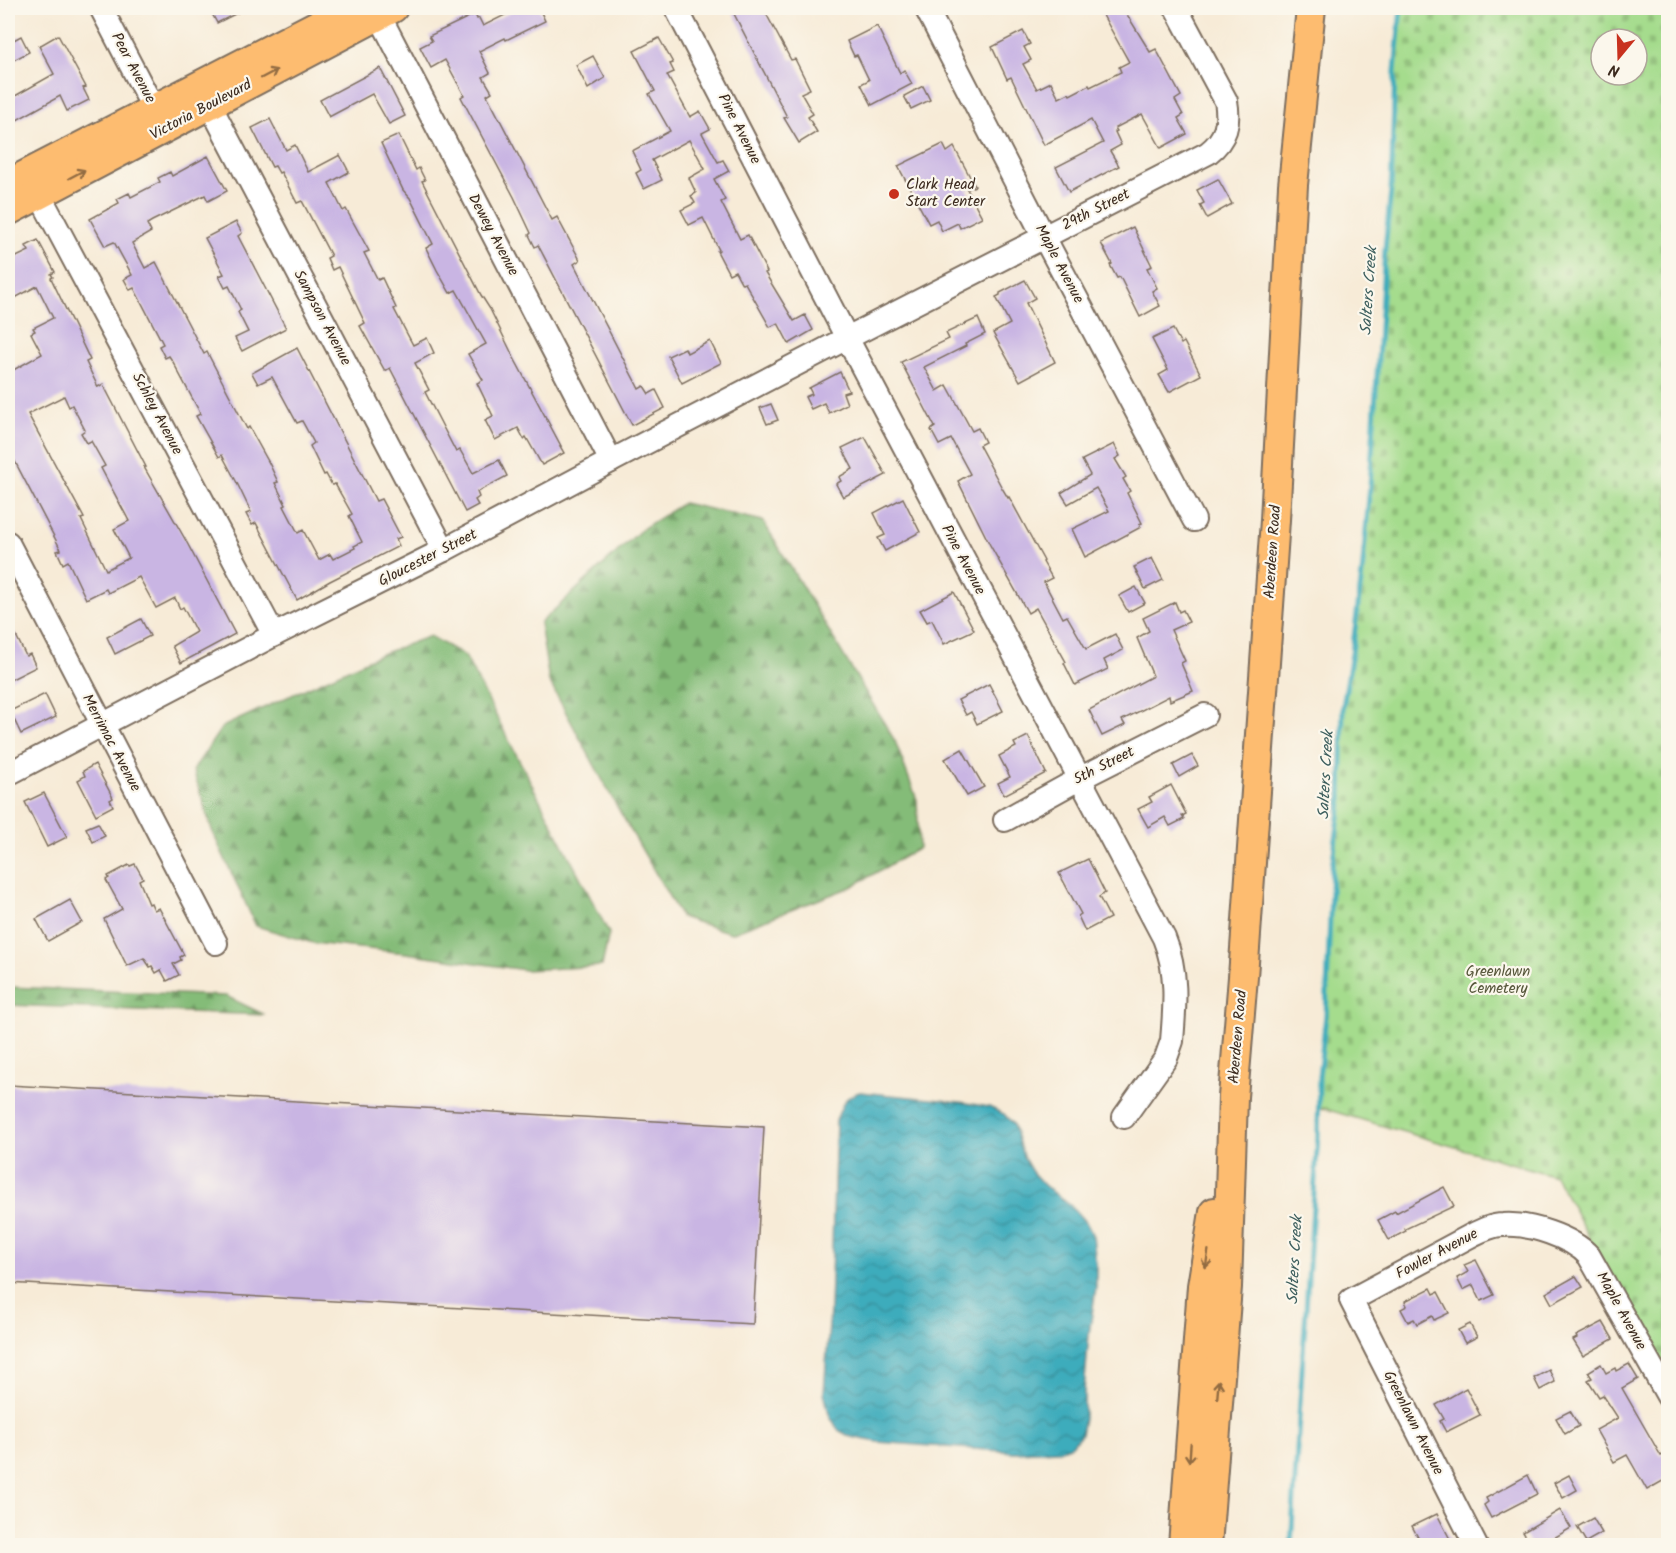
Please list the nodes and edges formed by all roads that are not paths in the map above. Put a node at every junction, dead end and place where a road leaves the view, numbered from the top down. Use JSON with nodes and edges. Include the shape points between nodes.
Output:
{"nodes":[{"id":1,"x":101,"y":8,"type":"edge"},
{"id":2,"x":350,"y":8,"type":"edge"},
{"id":3,"x":676,"y":8,"type":"edge"},
{"id":4,"x":926,"y":8,"type":"edge"},
{"id":5,"x":1176,"y":8,"type":"edge"},
{"id":6,"x":1311,"y":8,"type":"edge"},
{"id":7,"x":384,"y":10,"type":"edge"},
{"id":8,"x":205,"y":95,"type":"junction"},
{"id":9,"x":159,"y":119,"type":"junction"},
{"id":10,"x":8,"y":184,"type":"edge"},
{"id":11,"x":39,"y":194,"type":"junction"},
{"id":12,"x":8,"y":211,"type":"edge"},
{"id":13,"x":1044,"y":237,"type":"junction"},
{"id":14,"x":847,"y":338,"type":"junction"},
{"id":15,"x":611,"y":461,"type":"junction"},
{"id":16,"x":1194,"y":520,"type":"dead end"},
{"id":17,"x":8,"y":543,"type":"edge"},
{"id":18,"x":444,"y":550,"type":"junction"},
{"id":19,"x":274,"y":635,"type":"junction"},
{"id":20,"x":1205,"y":716,"type":"dead end"},
{"id":21,"x":101,"y":725,"type":"junction"},
{"id":22,"x":8,"y":774,"type":"edge"},
{"id":23,"x":1079,"y":779,"type":"junction"},
{"id":24,"x":1005,"y":820,"type":"dead end"},
{"id":25,"x":216,"y":943,"type":"dead end"},
{"id":26,"x":1233,"y":1097,"type":"junction"},
{"id":27,"x":1124,"y":1117,"type":"dead end"},
{"id":28,"x":1562,"y":1238,"type":"joint"},
{"id":29,"x":1351,"y":1300,"type":"joint"},
{"id":30,"x":1668,"y":1396,"type":"edge"},
{"id":31,"x":1183,"y":1545,"type":"edge"},
{"id":32,"x":1207,"y":1545,"type":"edge"},
{"id":33,"x":1476,"y":1545,"type":"edge"}],
"edges":[{"from":1,"to":9,"type":"street","name":"Pear Avenue"},
{"from":2,"to":8,"type":"main road","name":"Victoria Boulevard"},
{"from":3,"to":14,"type":"street","name":"Pine Avenue"},
{"from":4,"to":13,"type":"street","name":"Maple Avenue"},
{"from":5,"to":13,"type":"street","name":"29th Street","via":[[1226,101],[1224,136],[1209,153]]},
{"from":6,"to":26,"type":"main road","name":"Aberdeen Road","via":[[1293,185],[1275,520]]},
{"from":8,"to":7,"type":"main road","name":"Victoria Boulevard","one_way":true},
{"from":7,"to":15,"type":"street","name":"Dewey Avenue"},
{"from":8,"to":9,"type":"main road","name":"Victoria Boulevard"},
{"from":8,"to":18,"type":"street","name":"Sampson Avenue"},
{"from":9,"to":10,"type":"main road","name":"Victoria Boulevard"},
{"from":11,"to":9,"type":"main road","name":"Victoria Boulevard","one_way":true},
{"from":11,"to":12,"type":"main road","name":"Victoria Boulevard"},
{"from":11,"to":19,"type":"street","name":"Schley Avenue"},
{"from":13,"to":14,"type":"street","name":"29th Street"},
{"from":13,"to":16,"type":"street","name":"Maple Avenue"},
{"from":14,"to":15,"type":"street","name":"Gloucester Street"},
{"from":14,"to":23,"type":"street","name":"Pine Avenue"},
{"from":15,"to":18,"type":"street","name":"Gloucester Street"},
{"from":17,"to":21,"type":"street","name":"Merrimac Avenue"},
{"from":18,"to":19,"type":"street","name":"Gloucester Street"},
{"from":19,"to":21,"type":"street","name":"Gloucester Street"},
{"from":20,"to":23,"type":"street","name":"5th Street"},
{"from":21,"to":22,"type":"street","name":"Gloucester Street"},
{"from":21,"to":25,"type":"street","name":"Merrimac Avenue"},
{"from":23,"to":24,"type":"street","name":"5th Street"},
{"from":23,"to":27,"type":"street","name":"Pine Avenue","via":[[1164,938],[1174,971],[1170,1050]]},
{"from":26,"to":31,"type":"main road","name":"Aberdeen Road","one_way":true,"via":[[1202,1286]]},
{"from":32,"to":26,"type":"main road","name":"Aberdeen Road","one_way":true,"via":[[1227,1287]]},
{"from":28,"to":29,"type":"street","name":"Fowler Avenue","via":[[1529,1227],[1492,1226]]},
{"from":28,"to":30,"type":"street","name":"Maple Avenue","via":[[1589,1256]]},
{"from":29,"to":33,"type":"street","name":"Greenlawn Avenue"}]}
